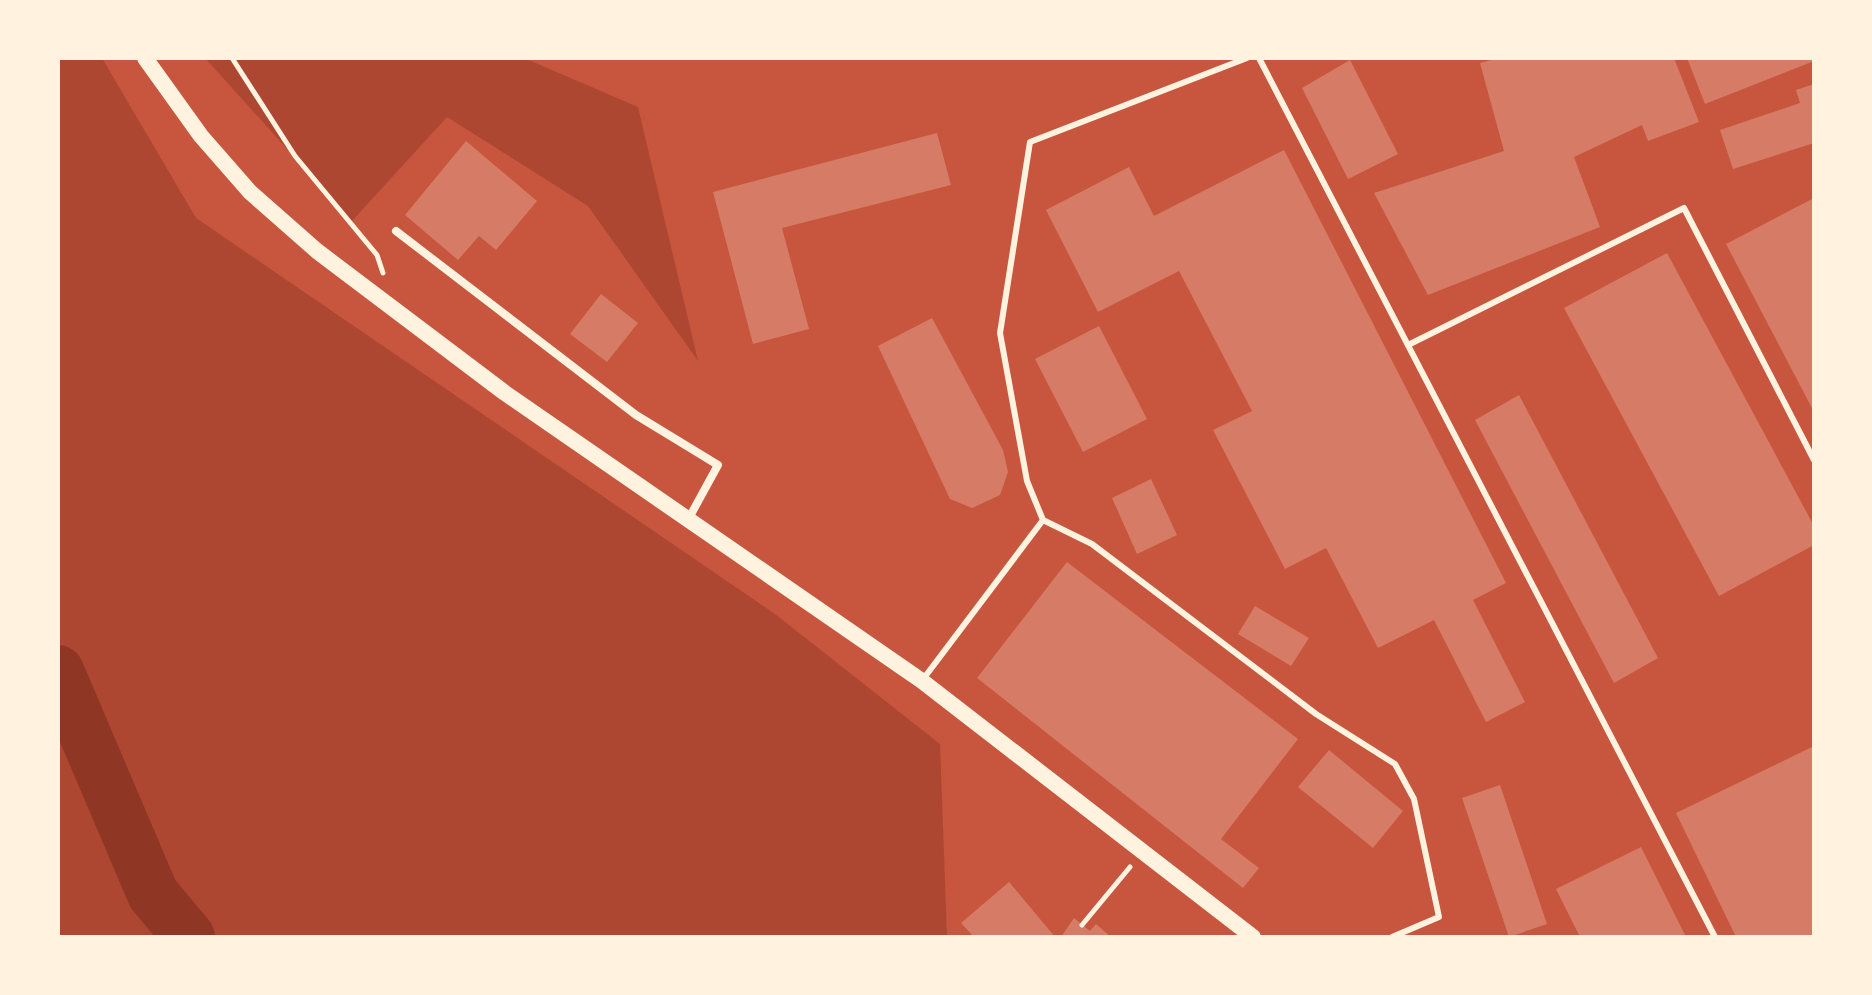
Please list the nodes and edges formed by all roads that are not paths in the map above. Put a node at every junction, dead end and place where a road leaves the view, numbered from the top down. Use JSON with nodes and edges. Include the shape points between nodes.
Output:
{"nodes":[{"id":1,"x":145,"y":58,"type":"edge"},
{"id":2,"x":1247,"y":58,"type":"edge"},
{"id":3,"x":1259,"y":58,"type":"edge"},
{"id":4,"x":396,"y":231,"type":"dead end"},
{"id":5,"x":1408,"y":345,"type":"junction"},
{"id":6,"x":1814,"y":460,"type":"edge"},
{"id":7,"x":689,"y":518,"type":"junction"},
{"id":8,"x":1043,"y":520,"type":"junction"},
{"id":9,"x":922,"y":681,"type":"junction"},
{"id":10,"x":1253,"y":937,"type":"edge"},
{"id":11,"x":1392,"y":937,"type":"edge"},
{"id":12,"x":1715,"y":937,"type":"edge"}],
"edges":[{"from":1,"to":7,"type":"main road","via":[[201,136],[250,192],[317,251],[505,393]]},
{"from":2,"to":8,"type":"lane","via":[[1030,142],[1000,333],[1027,481]]},
{"from":3,"to":5,"type":"lane"},
{"from":4,"to":7,"type":"street","via":[[636,415],[718,465]]},
{"from":5,"to":6,"type":"lane","via":[[1684,208]]},
{"from":5,"to":12,"type":"lane"},
{"from":7,"to":9,"type":"main road"},
{"from":8,"to":9,"type":"lane"},
{"from":8,"to":11,"type":"lane","via":[[1092,544],[1316,714],[1395,764],[1414,799],[1439,917]]},
{"from":9,"to":10,"type":"main road"}]}
